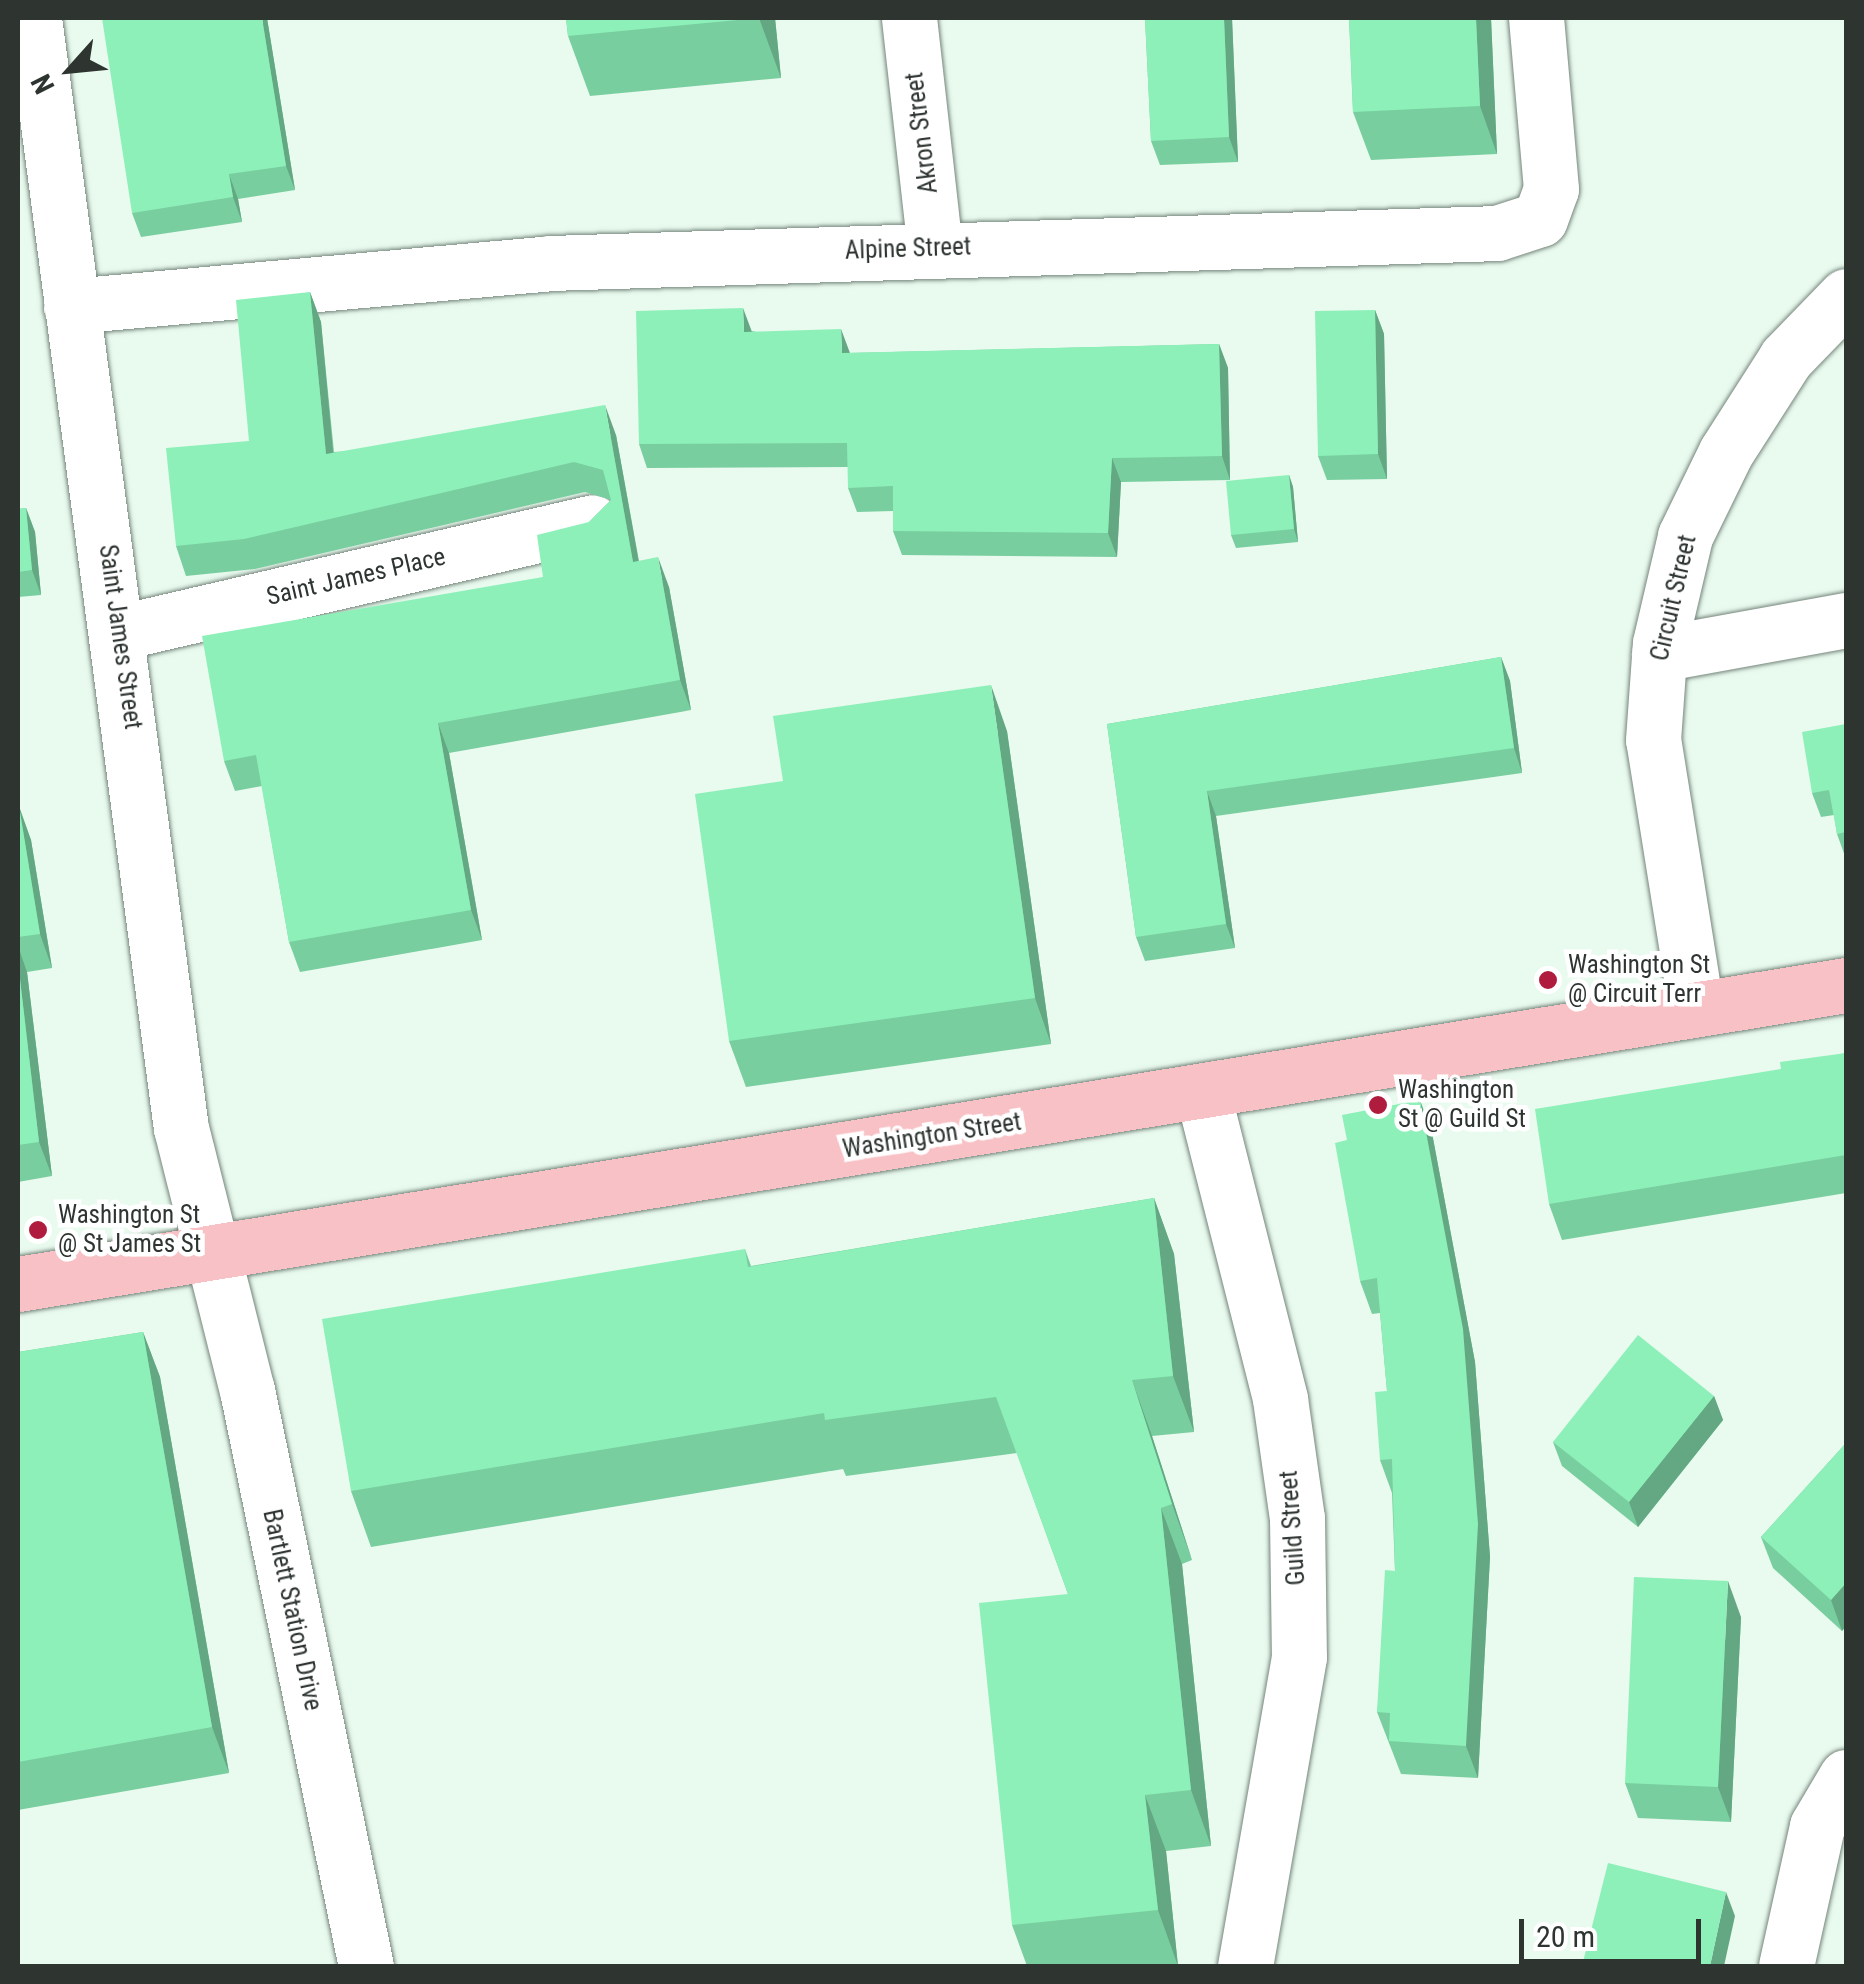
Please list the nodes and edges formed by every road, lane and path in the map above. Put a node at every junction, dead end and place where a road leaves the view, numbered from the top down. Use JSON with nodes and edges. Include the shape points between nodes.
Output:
{"nodes":[{"id":1,"x":34,"y":18,"type":"edge"},
{"id":2,"x":909,"y":18,"type":"edge"},
{"id":3,"x":1536,"y":18,"type":"edge"},
{"id":4,"x":936,"y":248,"type":"junction"},
{"id":5,"x":1846,"y":296,"type":"edge"},
{"id":6,"x":70,"y":306,"type":"junction"},
{"id":7,"x":592,"y":522,"type":"edge"},
{"id":8,"x":1846,"y":620,"type":"edge"},
{"id":9,"x":121,"y":632,"type":"junction"},
{"id":10,"x":1659,"y":654,"type":"junction"},
{"id":11,"x":1846,"y":985,"type":"edge"},
{"id":12,"x":1696,"y":1006,"type":"junction"},
{"id":13,"x":1204,"y":1094,"type":"junction"},
{"id":14,"x":211,"y":1256,"type":"junction"},
{"id":15,"x":18,"y":1284,"type":"edge"},
{"id":16,"x":1846,"y":1776,"type":"edge"},
{"id":17,"x":366,"y":1966,"type":"edge"},
{"id":18,"x":1244,"y":1966,"type":"edge"},
{"id":19,"x":1786,"y":1966,"type":"edge"}],
"edges":[{"from":1,"to":6,"type":"street","name":"Saint James Street"},
{"from":2,"to":4,"type":"street","name":"Akron Street"},
{"from":3,"to":4,"type":"street","name":"Alpine Street","via":[[1551,189],[1540,219],[1497,233]]},
{"from":4,"to":6,"type":"street","name":"Alpine Street","via":[[550,262]]},
{"from":5,"to":10,"type":"street","name":"Circuit Street","via":[[1786,358],[1726,452],[1685,536]]},
{"from":6,"to":9,"type":"street","name":"Saint James Street"},
{"from":7,"to":9,"type":"street","name":"Saint James Place"},
{"from":8,"to":10,"type":"street"},
{"from":9,"to":14,"type":"street","name":"Saint James Street","via":[[181,1128]]},
{"from":10,"to":12,"type":"street","name":"Circuit Street","via":[[1653,740]]},
{"from":11,"to":12,"type":"main road","name":"Washington Street"},
{"from":12,"to":13,"type":"main road","name":"Washington Street"},
{"from":13,"to":14,"type":"main road","name":"Washington Street"},
{"from":13,"to":18,"type":"street","name":"Guild Street","via":[[1280,1399],[1297,1518],[1299,1658]]},
{"from":14,"to":15,"type":"main road","name":"Washington Street"},
{"from":14,"to":17,"type":"street","name":"Bartlett Station Drive"},
{"from":16,"to":19,"type":"street","via":[[1817,1826]]}]}
